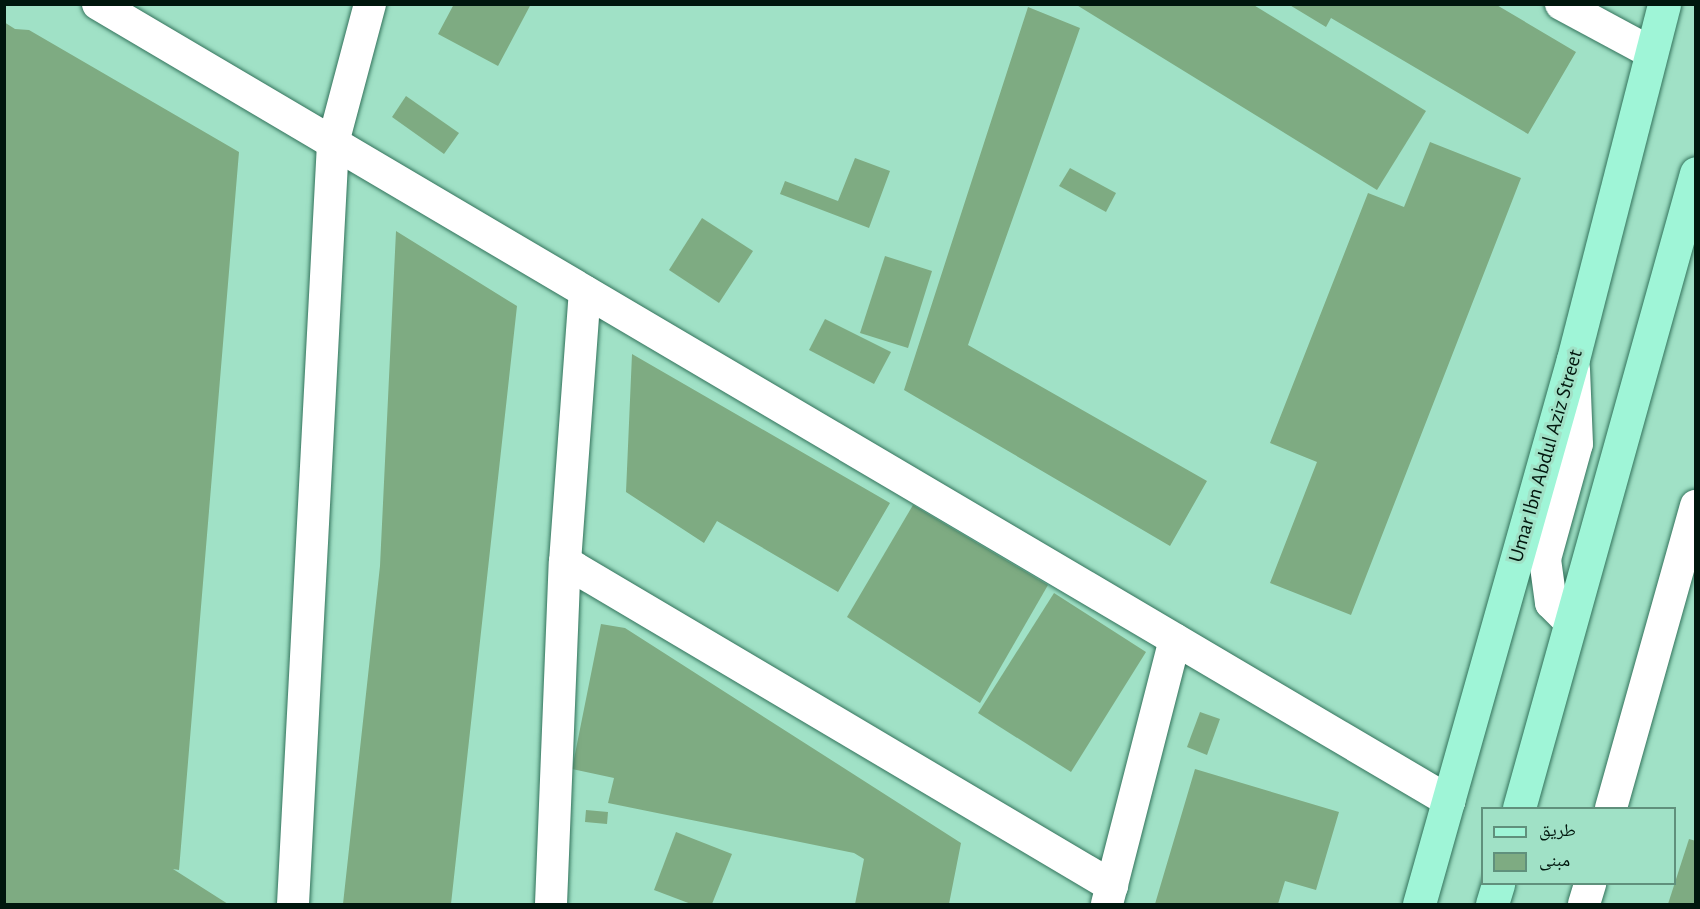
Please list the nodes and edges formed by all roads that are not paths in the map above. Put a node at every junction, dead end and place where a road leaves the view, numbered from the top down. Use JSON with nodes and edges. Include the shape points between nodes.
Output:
{"nodes":[{"id":1,"x":98,"y":4,"type":"edge"},
{"id":2,"x":370,"y":4,"type":"edge"},
{"id":3,"x":1561,"y":4,"type":"edge"},
{"id":4,"x":1664,"y":4,"type":"edge"},
{"id":5,"x":1650,"y":52,"type":"junction"},
{"id":6,"x":333,"y":143,"type":"junction"},
{"id":7,"x":1695,"y":173,"type":"edge"},
{"id":8,"x":585,"y":292,"type":"junction"},
{"id":9,"x":1573,"y":359,"type":"junction"},
{"id":10,"x":1695,"y":506,"type":"edge"},
{"id":11,"x":566,"y":562,"type":"junction"},
{"id":12,"x":1570,"y":623,"type":"junction"},
{"id":13,"x":1175,"y":640,"type":"junction"},
{"id":14,"x":1449,"y":801,"type":"junction"},
{"id":15,"x":1519,"y":807,"type":"edge"},
{"id":16,"x":1611,"y":807,"type":"edge"},
{"id":17,"x":1498,"y":885,"type":"edge"},
{"id":18,"x":1590,"y":885,"type":"edge"},
{"id":19,"x":1109,"y":895,"type":"edge"},
{"id":20,"x":293,"y":904,"type":"edge"},
{"id":21,"x":551,"y":904,"type":"edge"},
{"id":22,"x":1419,"y":904,"type":"edge"},
{"id":23,"x":1492,"y":904,"type":"edge"},
{"id":24,"x":1584,"y":904,"type":"edge"}],
"edges":[{"from":1,"to":6,"type":"street"},
{"from":2,"to":6,"type":"street"},
{"from":3,"to":5,"type":"street"},
{"from":4,"to":5,"type":"main road","name":"Umar Ibn Abdul Aziz Street"},
{"from":5,"to":9,"type":"main road","name":"Umar Ibn Abdul Aziz Street"},
{"from":6,"to":8,"type":"street"},
{"from":6,"to":20,"type":"street"},
{"from":7,"to":12,"type":"main road"},
{"from":8,"to":11,"type":"street"},
{"from":8,"to":13,"type":"street"},
{"from":9,"to":12,"type":"street","via":[[1577,444],[1545,559],[1551,603]]},
{"from":9,"to":14,"type":"main road","name":"Umar Ibn Abdul Aziz Street"},
{"from":10,"to":16,"type":"street"},
{"from":11,"to":19,"type":"street"},
{"from":11,"to":21,"type":"street"},
{"from":12,"to":15,"type":"main road"},
{"from":13,"to":14,"type":"street"},
{"from":13,"to":19,"type":"street"},
{"from":14,"to":22,"type":"main road","name":"Umar Ibn Abdul Aziz Street"},
{"from":17,"to":23,"type":"main road"},
{"from":18,"to":24,"type":"street"}]}
